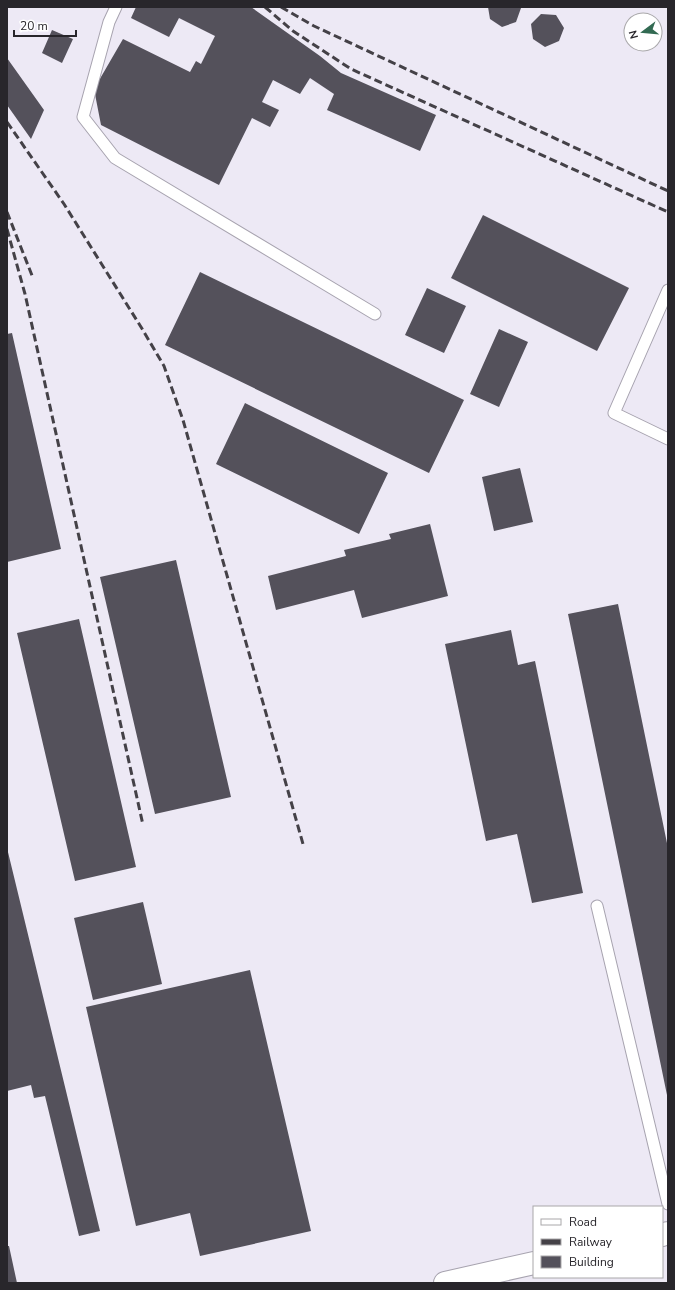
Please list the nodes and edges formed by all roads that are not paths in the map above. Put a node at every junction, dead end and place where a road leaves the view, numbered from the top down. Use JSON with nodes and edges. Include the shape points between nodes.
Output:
{"nodes":[{"id":1,"x":116,"y":7,"type":"edge"},
{"id":2,"x":668,"y":290,"type":"edge"},
{"id":3,"x":375,"y":314,"type":"dead end"},
{"id":4,"x":668,"y":438,"type":"edge"},
{"id":5,"x":597,"y":906,"type":"dead end"},
{"id":6,"x":668,"y":1204,"type":"edge"},
{"id":7,"x":533,"y":1263,"type":"edge"},
{"id":8,"x":445,"y":1283,"type":"edge"}],
"edges":[{"from":1,"to":3,"type":"lane","via":[[109,22],[83,117],[115,158]]},
{"from":2,"to":4,"type":"lane","via":[[614,413]]},
{"from":5,"to":6,"type":"lane"},
{"from":7,"to":8,"type":"street"}]}
